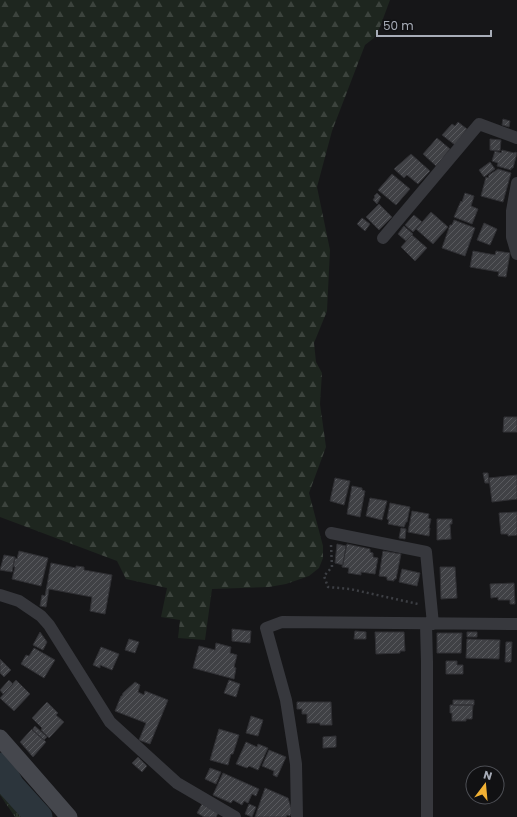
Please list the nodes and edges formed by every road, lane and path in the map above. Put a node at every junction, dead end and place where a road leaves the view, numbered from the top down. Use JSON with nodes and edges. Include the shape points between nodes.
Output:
{"nodes":[{"id":1,"x":517,"y":138,"type":"edge"},
{"id":2,"x":517,"y":183,"type":"edge"},
{"id":3,"x":383,"y":238,"type":"dead end"},
{"id":4,"x":517,"y":254,"type":"edge"},
{"id":5,"x":331,"y":533,"type":"joint"},
{"id":6,"x":0,"y":595,"type":"edge"},
{"id":7,"x":431,"y":606,"type":"junction"},
{"id":8,"x":429,"y":624,"type":"junction"},
{"id":9,"x":517,"y":624,"type":"edge"},
{"id":10,"x":0,"y":738,"type":"edge"},
{"id":11,"x":69,"y":817,"type":"edge"},
{"id":12,"x":235,"y":817,"type":"edge"},
{"id":13,"x":297,"y":817,"type":"edge"},
{"id":14,"x":427,"y":817,"type":"edge"}],
"edges":[{"from":1,"to":3,"type":"street","via":[[479,124]]},
{"from":2,"to":4,"type":"street","via":[[512,211],[512,237]]},
{"from":5,"to":7,"type":"street","via":[[426,552]]},
{"from":5,"to":7,"type":"path","via":[[332,567],[324,576],[328,587],[350,589]]},
{"from":6,"to":12,"type":"street","via":[[19,601],[41,616],[49,625],[110,722],[177,783]]},
{"from":7,"to":8,"type":"street"},
{"from":8,"to":9,"type":"street"},
{"from":8,"to":13,"type":"street","via":[[282,622],[266,628],[286,700],[296,764]]},
{"from":8,"to":14,"type":"street"},
{"from":10,"to":11,"type":"main road"}]}
